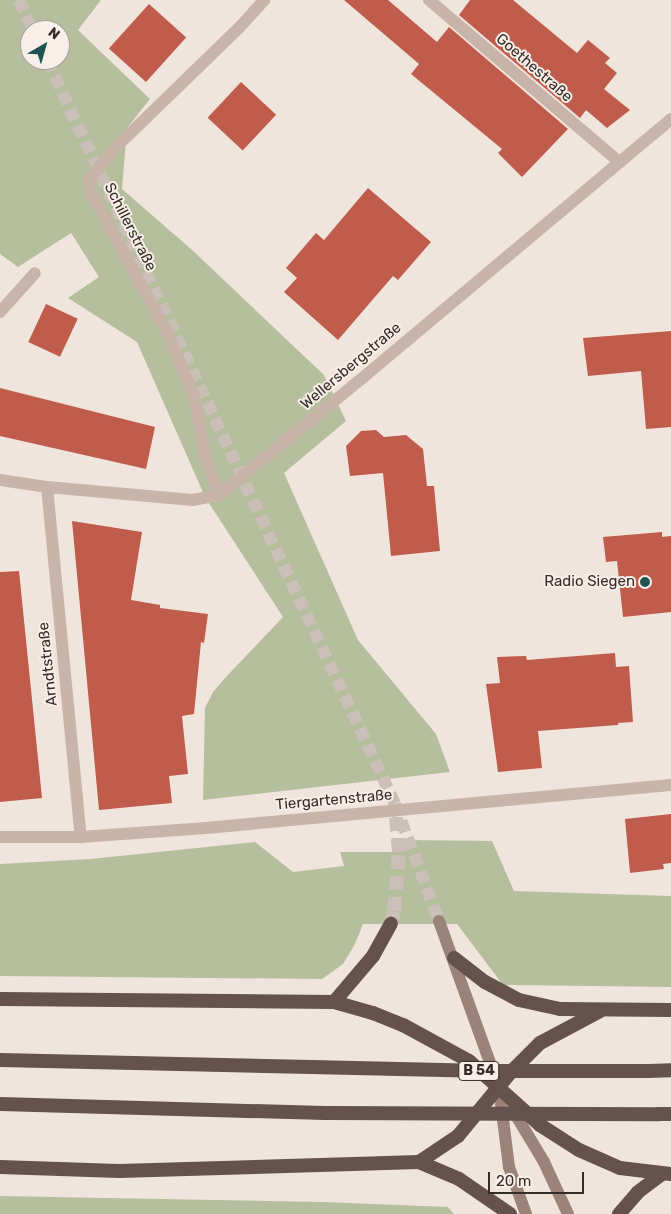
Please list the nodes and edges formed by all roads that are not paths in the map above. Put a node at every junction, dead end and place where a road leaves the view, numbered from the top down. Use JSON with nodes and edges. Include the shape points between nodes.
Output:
{"nodes":[{"id":1,"x":264,"y":0,"type":"edge"},
{"id":2,"x":429,"y":0,"type":"edge"},
{"id":3,"x":671,"y":118,"type":"edge"},
{"id":4,"x":618,"y":161,"type":"junction"},
{"id":5,"x":35,"y":273,"type":"dead end"},
{"id":6,"x":0,"y":312,"type":"edge"},
{"id":7,"x":0,"y":480,"type":"edge"},
{"id":8,"x":47,"y":487,"type":"junction"},
{"id":9,"x":220,"y":495,"type":"junction"},
{"id":10,"x":671,"y":786,"type":"edge"},
{"id":11,"x":0,"y":837,"type":"edge"},
{"id":12,"x":81,"y":837,"type":"junction"},
{"id":13,"x":439,"y":921,"type":"tunnel mouth"},
{"id":14,"x":391,"y":924,"type":"tunnel mouth"},
{"id":15,"x":454,"y":958,"type":"junction"},
{"id":16,"x":0,"y":1000,"type":"edge"},
{"id":17,"x":334,"y":1002,"type":"junction"},
{"id":18,"x":600,"y":1010,"type":"junction"},
{"id":19,"x":671,"y":1010,"type":"edge"},
{"id":20,"x":0,"y":1060,"type":"edge"},
{"id":21,"x":671,"y":1070,"type":"edge"},
{"id":22,"x":499,"y":1088,"type":"junction"},
{"id":23,"x":0,"y":1104,"type":"edge"},
{"id":24,"x":665,"y":1114,"type":"edge"},
{"id":25,"x":419,"y":1162,"type":"junction"},
{"id":26,"x":0,"y":1167,"type":"edge"},
{"id":27,"x":667,"y":1174,"type":"edge"},
{"id":28,"x":510,"y":1214,"type":"edge"},
{"id":29,"x":526,"y":1214,"type":"edge"},
{"id":30,"x":568,"y":1214,"type":"edge"},
{"id":31,"x":619,"y":1214,"type":"edge"}],
"edges":[{"from":1,"to":9,"type":"street","name":"Schillerstraße","via":[[114,149],[89,180],[91,193],[167,332],[193,393],[204,454]]},
{"from":2,"to":4,"type":"street","name":"Goethestraße"},
{"from":3,"to":4,"type":"street","name":"Wellersbergstraße"},
{"from":4,"to":9,"type":"street","name":"Wellersbergstraße","via":[[484,277]]},
{"from":5,"to":6,"type":"street"},
{"from":7,"to":8,"type":"street","name":"Wellersbergstraße"},
{"from":8,"to":9,"type":"street","name":"Wellersbergstraße","via":[[192,500]]},
{"from":8,"to":12,"type":"street","name":"Arndtstraße"},
{"from":10,"to":12,"type":"street","name":"Tiergartenstraße"},
{"from":11,"to":12,"type":"street","name":"Tiergartenstraße"},
{"from":13,"to":15,"type":"main road"},
{"from":14,"to":17,"type":"highway","via":[[373,956]]},
{"from":15,"to":18,"type":"highway","via":[[485,982],[519,1000],[560,1009]]},
{"from":15,"to":22,"type":"main road"},
{"from":16,"to":17,"type":"highway"},
{"from":17,"to":22,"type":"highway","via":[[373,1013],[433,1040],[469,1061]]},
{"from":18,"to":19,"type":"highway"},
{"from":18,"to":22,"type":"highway","via":[[540,1043]]},
{"from":20,"to":21,"type":"highway","number":"B 54","bridge":true,"via":[[486,1072]]},
{"from":22,"to":25,"type":"highway","via":[[458,1136]]},
{"from":22,"to":27,"type":"highway","via":[[540,1125],[579,1150],[620,1168]]},
{"from":22,"to":29,"type":"main road","via":[[510,1166]]},
{"from":22,"to":30,"type":"main road","via":[[544,1162]]},
{"from":23,"to":24,"type":"highway","bridge":true,"via":[[325,1112]]},
{"from":25,"to":26,"type":"highway","via":[[119,1171]]},
{"from":25,"to":28,"type":"highway","via":[[459,1179]]},
{"from":27,"to":31,"type":"highway","via":[[638,1192]]}]}
